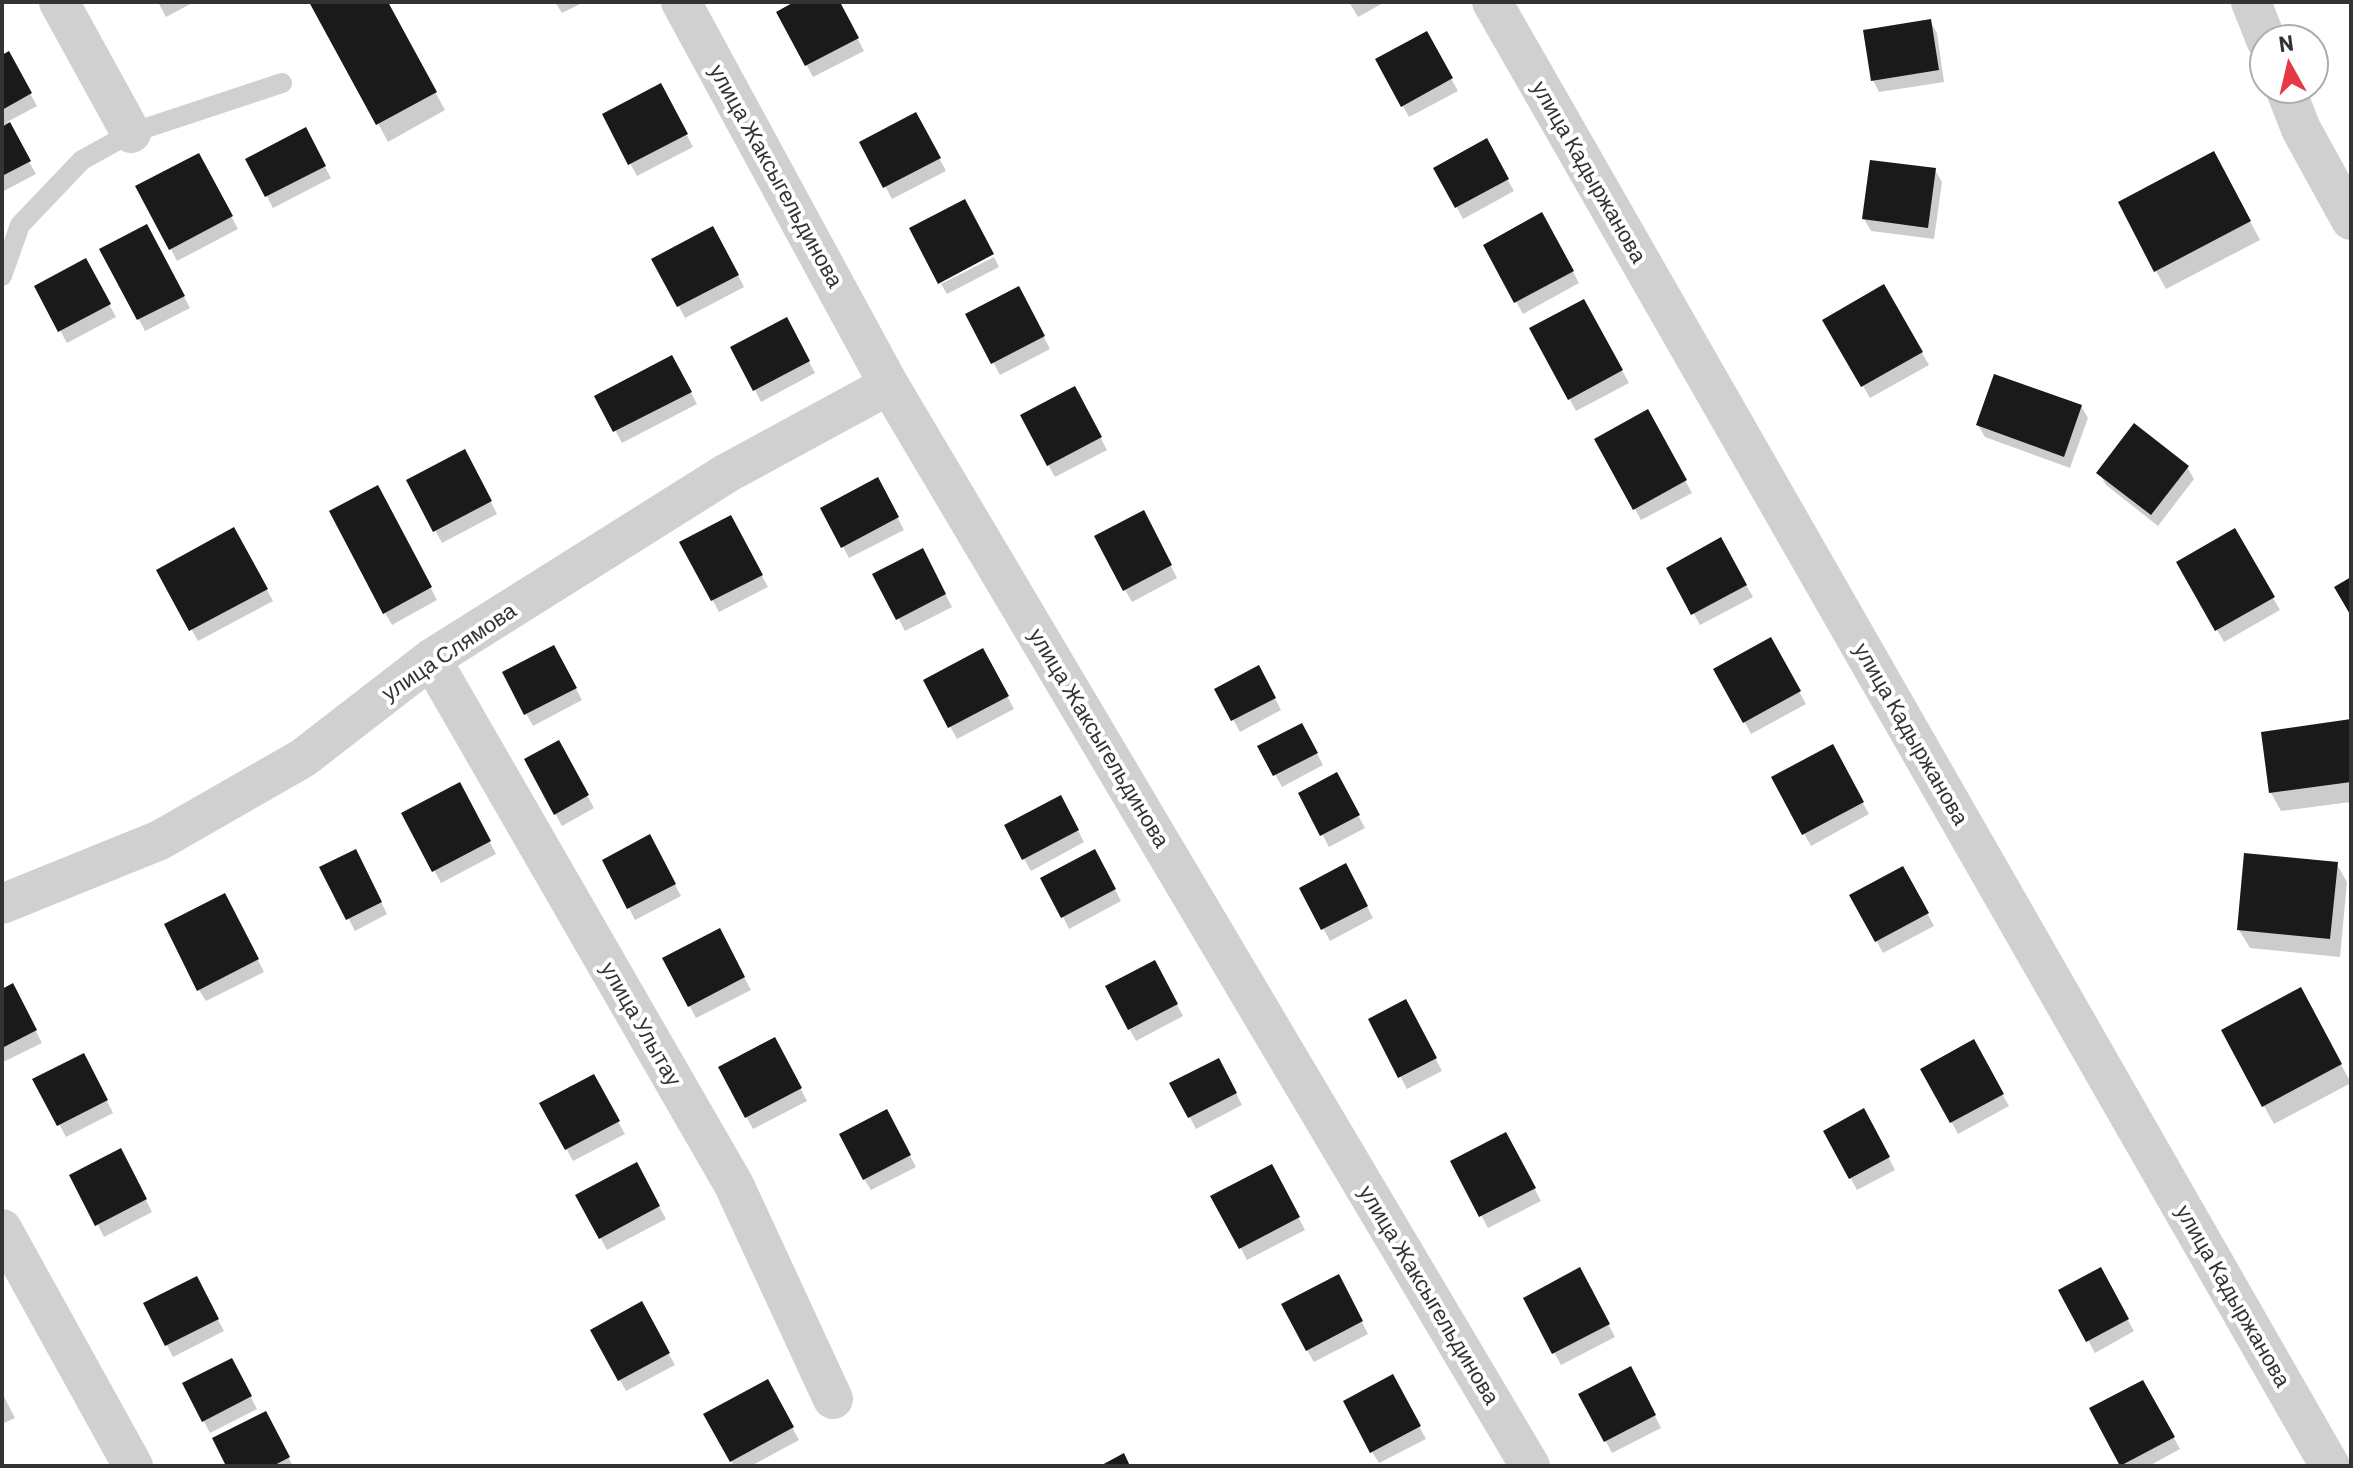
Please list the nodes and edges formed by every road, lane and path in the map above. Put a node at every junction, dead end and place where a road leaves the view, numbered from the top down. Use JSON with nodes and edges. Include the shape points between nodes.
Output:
{"nodes":[{"id":1,"x":59,"y":2,"type":"edge"},
{"id":2,"x":681,"y":2,"type":"edge"},
{"id":3,"x":1492,"y":2,"type":"edge"},
{"id":4,"x":2251,"y":2,"type":"edge"},
{"id":5,"x":2260,"y":24,"type":"edge"},
{"id":6,"x":282,"y":83,"type":"dead end"},
{"id":7,"x":2291,"y":104,"type":"edge"},
{"id":8,"x":131,"y":133,"type":"junction"},
{"id":9,"x":2351,"y":220,"type":"edge"},
{"id":10,"x":2,"y":276,"type":"edge"},
{"id":11,"x":889,"y":385,"type":"junction"},
{"id":12,"x":431,"y":659,"type":"junction"},
{"id":13,"x":2,"y":904,"type":"edge"},
{"id":14,"x":2,"y":1229,"type":"edge"},
{"id":15,"x":833,"y":1399,"type":"dead end"},
{"id":16,"x":1519,"y":1462,"type":"edge"},
{"id":17,"x":133,"y":1466,"type":"edge"},
{"id":18,"x":2330,"y":1466,"type":"edge"}],
"edges":[{"from":1,"to":8,"type":"street"},
{"from":2,"to":11,"type":"street","name":"улица Жаксыгельдинова"},
{"from":3,"to":18,"type":"street","name":"улица Кадыржанова"},
{"from":4,"to":5,"type":"street"},
{"from":6,"to":8,"type":"lane"},
{"from":7,"to":9,"type":"street"},
{"from":8,"to":10,"type":"lane","via":[[82,160],[20,225]]},
{"from":11,"to":12,"type":"street","name":"улица Слямова","via":[[727,473]]},
{"from":11,"to":16,"type":"street","name":"улица Жаксыгельдинова"},
{"from":12,"to":13,"type":"street","name":"улица Слямова","via":[[303,758],[173,832]]},
{"from":12,"to":15,"type":"street","name":"улица Улытау","via":[[734,1185]]},
{"from":14,"to":17,"type":"street"}]}
